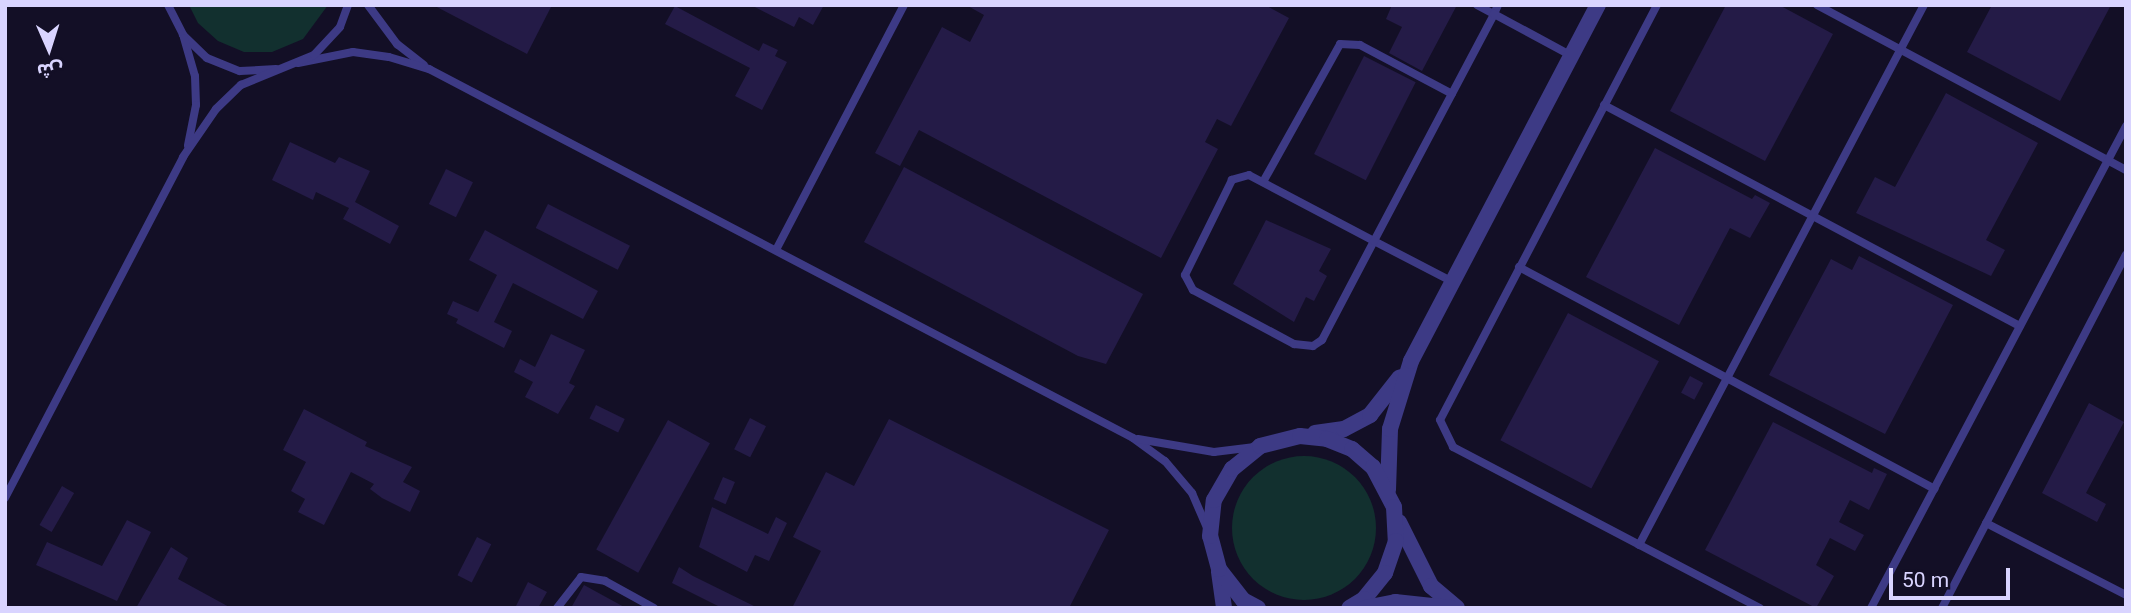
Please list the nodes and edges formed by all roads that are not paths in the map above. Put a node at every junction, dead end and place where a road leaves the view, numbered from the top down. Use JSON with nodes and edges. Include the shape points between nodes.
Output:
{"nodes":[{"id":1,"x":168,"y":5,"type":"edge"},
{"id":2,"x":348,"y":5,"type":"edge"},
{"id":3,"x":368,"y":5,"type":"edge"},
{"id":4,"x":904,"y":5,"type":"edge"},
{"id":5,"x":1477,"y":5,"type":"edge"},
{"id":6,"x":1498,"y":5,"type":"edge"},
{"id":7,"x":1598,"y":5,"type":"edge"},
{"id":8,"x":1657,"y":5,"type":"edge"},
{"id":9,"x":1817,"y":5,"type":"edge"},
{"id":10,"x":1924,"y":5,"type":"edge"},
{"id":11,"x":1494,"y":14,"type":"junction"},
{"id":12,"x":183,"y":35,"type":"junction"},
{"id":13,"x":1901,"y":50,"type":"junction"},
{"id":14,"x":1572,"y":55,"type":"junction"},
{"id":15,"x":298,"y":63,"type":"junction"},
{"id":16,"x":282,"y":68,"type":"junction"},
{"id":17,"x":429,"y":69,"type":"junction"},
{"id":18,"x":1452,"y":94,"type":"junction"},
{"id":19,"x":1604,"y":105,"type":"junction"},
{"id":20,"x":2126,"y":127,"type":"edge"},
{"id":21,"x":183,"y":158,"type":"junction"},
{"id":22,"x":2108,"y":160,"type":"junction"},
{"id":23,"x":2126,"y":170,"type":"edge"},
{"id":24,"x":1263,"y":182,"type":"junction"},
{"id":25,"x":1813,"y":216,"type":"junction"},
{"id":26,"x":1374,"y":241,"type":"junction"},
{"id":27,"x":777,"y":248,"type":"junction"},
{"id":28,"x":2126,"y":256,"type":"edge"},
{"id":29,"x":1519,"y":267,"type":"junction"},
{"id":30,"x":1452,"y":282,"type":"junction"},
{"id":31,"x":2020,"y":326,"type":"junction"},
{"id":32,"x":1411,"y":361,"type":"junction"},
{"id":33,"x":1727,"y":378,"type":"junction"},
{"id":34,"x":1300,"y":436,"type":"junction"},
{"id":35,"x":1133,"y":438,"type":"junction"},
{"id":36,"x":1260,"y":446,"type":"junction"},
{"id":37,"x":1388,"y":489,"type":"junction"},
{"id":38,"x":1934,"y":489,"type":"junction"},
{"id":39,"x":5,"y":498,"type":"edge"},
{"id":40,"x":1394,"y":507,"type":"junction"},
{"id":41,"x":1986,"y":523,"type":"junction"},
{"id":42,"x":1210,"y":536,"type":"junction"},
{"id":43,"x":1639,"y":545,"type":"junction"},
{"id":44,"x":1219,"y":569,"type":"junction"},
{"id":45,"x":2126,"y":595,"type":"edge"},
{"id":46,"x":557,"y":608,"type":"edge"},
{"id":47,"x":654,"y":608,"type":"edge"},
{"id":48,"x":1224,"y":608,"type":"edge"},
{"id":49,"x":1258,"y":608,"type":"edge"},
{"id":50,"x":1349,"y":608,"type":"edge"},
{"id":51,"x":1365,"y":608,"type":"edge"},
{"id":52,"x":1451,"y":608,"type":"edge"},
{"id":53,"x":1457,"y":608,"type":"edge"},
{"id":54,"x":1760,"y":608,"type":"edge"},
{"id":55,"x":1871,"y":608,"type":"edge"},
{"id":56,"x":1942,"y":608,"type":"edge"}],
"edges":[{"from":1,"to":12,"type":"lane"},
{"from":2,"to":15,"type":"lane","via":[[340,27],[314,54]]},
{"from":3,"to":17,"type":"lane","via":[[397,44]]},
{"from":4,"to":27,"type":"lane"},
{"from":5,"to":11,"type":"lane"},
{"from":6,"to":11,"type":"lane"},
{"from":7,"to":14,"type":"street"},
{"from":8,"to":19,"type":"lane"},
{"from":9,"to":13,"type":"lane"},
{"from":10,"to":13,"type":"lane"},
{"from":11,"to":14,"type":"lane"},
{"from":11,"to":18,"type":"lane"},
{"from":12,"to":16,"type":"lane","via":[[207,58],[240,71]]},
{"from":12,"to":21,"type":"lane","via":[[195,76],[196,105]]},
{"from":13,"to":22,"type":"lane"},
{"from":13,"to":25,"type":"lane"},
{"from":14,"to":30,"type":"street"},
{"from":15,"to":16,"type":"lane"},
{"from":15,"to":17,"type":"lane","via":[[354,52]]},
{"from":16,"to":21,"type":"lane","via":[[241,85],[216,109]]},
{"from":17,"to":27,"type":"lane"},
{"from":18,"to":24,"type":"lane","via":[[1360,45],[1340,44]]},
{"from":18,"to":26,"type":"lane"},
{"from":19,"to":25,"type":"lane"},
{"from":19,"to":29,"type":"lane"},
{"from":20,"to":22,"type":"lane"},
{"from":21,"to":39,"type":"lane"},
{"from":22,"to":23,"type":"lane"},
{"from":22,"to":31,"type":"lane"},
{"from":24,"to":26,"type":"lane"},
{"from":24,"to":26,"type":"lane","via":[[1250,175],[1232,180],[1187,267],[1187,283],[1193,290],[1294,344],[1313,346],[1322,340]]},
{"from":25,"to":31,"type":"lane"},
{"from":25,"to":33,"type":"lane"},
{"from":26,"to":30,"type":"lane"},
{"from":27,"to":35,"type":"lane"},
{"from":28,"to":41,"type":"lane"},
{"from":29,"to":33,"type":"lane"},
{"from":29,"to":43,"type":"lane","via":[[1447,404],[1440,420],[1444,434],[1453,447]]},
{"from":30,"to":32,"type":"street"},
{"from":31,"to":38,"type":"lane"},
{"from":32,"to":34,"type":"street","via":[[1370,415],[1344,429]]},
{"from":32,"to":37,"type":"street","via":[[1390,429]]},
{"from":33,"to":38,"type":"lane"},
{"from":33,"to":43,"type":"lane"},
{"from":34,"to":36,"type":"street"},
{"from":34,"to":37,"type":"street","via":[[1327,439],[1352,449],[1373,467]]},
{"from":35,"to":36,"type":"lane","via":[[1214,452]]},
{"from":35,"to":42,"type":"lane","via":[[1164,461],[1192,493]]},
{"from":36,"to":42,"type":"street","via":[[1232,469],[1220,489]]},
{"from":37,"to":40,"type":"street"},
{"from":38,"to":55,"type":"lane"},
{"from":40,"to":50,"type":"street","via":[[1396,541],[1385,572],[1364,599]]},
{"from":40,"to":53,"type":"street","via":[[1431,586]]},
{"from":41,"to":45,"type":"lane"},
{"from":41,"to":56,"type":"lane"},
{"from":42,"to":44,"type":"street"},
{"from":43,"to":54,"type":"lane"},
{"from":44,"to":48,"type":"street"},
{"from":44,"to":49,"type":"street","via":[[1243,600]]},
{"from":46,"to":47,"type":"lane","via":[[581,577],[605,581]]},
{"from":51,"to":52,"type":"street","via":[[1395,602]]}]}
